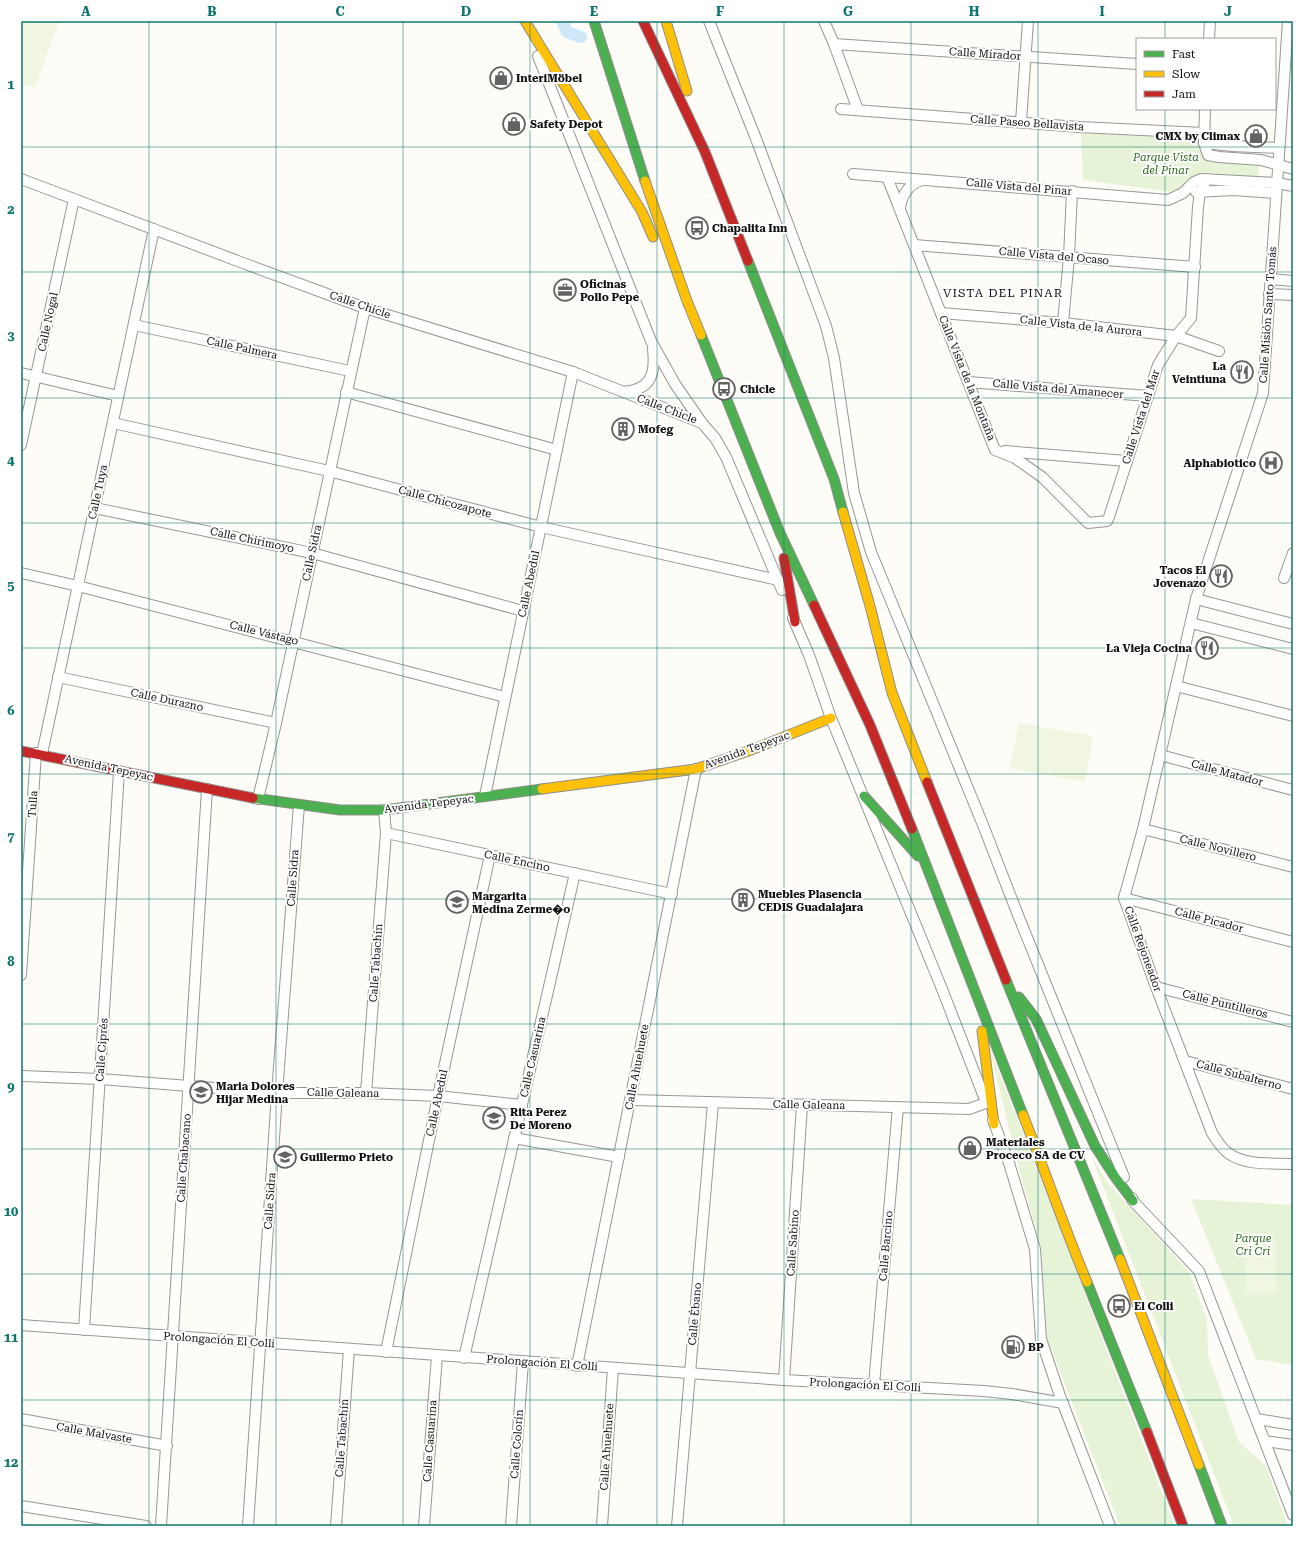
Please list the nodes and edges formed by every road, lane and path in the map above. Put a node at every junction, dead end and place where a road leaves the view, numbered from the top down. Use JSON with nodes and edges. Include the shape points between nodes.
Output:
{"nodes":[{"id":1,"x":524,"y":21,"type":"edge"},
{"id":2,"x":594,"y":21,"type":"edge"},
{"id":3,"x":643,"y":21,"type":"edge"},
{"id":4,"x":666,"y":21,"type":"edge"},
{"id":5,"x":709,"y":21,"type":"edge"},
{"id":6,"x":824,"y":21,"type":"edge"},
{"id":7,"x":1028,"y":21,"type":"edge"},
{"id":8,"x":1210,"y":21,"type":"edge"},
{"id":9,"x":1288,"y":21,"type":"edge"},
{"id":10,"x":1209,"y":38,"type":"edge"},
{"id":11,"x":834,"y":44,"type":"junction"},
{"id":12,"x":1026,"y":57,"type":"junction"},
{"id":13,"x":1136,"y":64,"type":"edge"},
{"id":14,"x":841,"y":109,"type":"dead end"},
{"id":15,"x":858,"y":110,"type":"junction"},
{"id":16,"x":1205,"y":110,"type":"edge"},
{"id":17,"x":1021,"y":122,"type":"junction"},
{"id":18,"x":1204,"y":138,"type":"junction"},
{"id":19,"x":1279,"y":148,"type":"junction"},
{"id":20,"x":704,"y":152,"type":"junction"},
{"id":21,"x":1278,"y":164,"type":"junction"},
{"id":22,"x":1293,"y":169,"type":"edge"},
{"id":23,"x":853,"y":174,"type":"dead end"},
{"id":24,"x":887,"y":177,"type":"junction"},
{"id":25,"x":21,"y":179,"type":"edge"},
{"id":26,"x":1207,"y":179,"type":"junction"},
{"id":27,"x":925,"y":180,"type":"junction"},
{"id":28,"x":1293,"y":186,"type":"edge"},
{"id":29,"x":1276,"y":188,"type":"junction"},
{"id":30,"x":1072,"y":191,"type":"junction"},
{"id":31,"x":1200,"y":192,"type":"junction"},
{"id":32,"x":1183,"y":193,"type":"junction"},
{"id":33,"x":74,"y":199,"type":"junction"},
{"id":34,"x":900,"y":211,"type":"junction"},
{"id":35,"x":154,"y":229,"type":"junction"},
{"id":36,"x":914,"y":245,"type":"junction"},
{"id":37,"x":657,"y":247,"type":"dead end"},
{"id":38,"x":1069,"y":257,"type":"junction"},
{"id":39,"x":663,"y":262,"type":"dead end"},
{"id":40,"x":1195,"y":268,"type":"junction"},
{"id":41,"x":1270,"y":279,"type":"junction"},
{"id":42,"x":1293,"y":281,"type":"edge"},
{"id":43,"x":1269,"y":294,"type":"junction"},
{"id":44,"x":1293,"y":295,"type":"edge"},
{"id":45,"x":687,"y":301,"type":"junction"},
{"id":46,"x":365,"y":308,"type":"junction"},
{"id":47,"x":941,"y":313,"type":"junction"},
{"id":48,"x":1064,"y":323,"type":"junction"},
{"id":49,"x":134,"y":325,"type":"junction"},
{"id":50,"x":1176,"y":336,"type":"junction"},
{"id":51,"x":651,"y":341,"type":"junction"},
{"id":52,"x":1219,"y":351,"type":"dead end"},
{"id":53,"x":350,"y":371,"type":"junction"},
{"id":54,"x":573,"y":372,"type":"junction"},
{"id":55,"x":21,"y":373,"type":"edge"},
{"id":56,"x":36,"y":376,"type":"junction"},
{"id":57,"x":968,"y":382,"type":"junction"},
{"id":58,"x":346,"y":392,"type":"junction"},
{"id":59,"x":622,"y":392,"type":"junction"},
{"id":60,"x":118,"y":396,"type":"junction"},
{"id":61,"x":1148,"y":396,"type":"junction"},
{"id":62,"x":113,"y":423,"type":"junction"},
{"id":63,"x":702,"y":423,"type":"junction"},
{"id":64,"x":21,"y":445,"type":"edge"},
{"id":65,"x":557,"y":450,"type":"junction"},
{"id":66,"x":995,"y":450,"type":"junction"},
{"id":67,"x":1127,"y":461,"type":"junction"},
{"id":68,"x":329,"y":472,"type":"junction"},
{"id":69,"x":95,"y":508,"type":"junction"},
{"id":70,"x":1107,"y":521,"type":"joint"},
{"id":71,"x":541,"y":527,"type":"junction"},
{"id":72,"x":780,"y":533,"type":"junction"},
{"id":73,"x":312,"y":553,"type":"junction"},
{"id":74,"x":1293,"y":553,"type":"edge"},
{"id":75,"x":21,"y":573,"type":"edge"},
{"id":76,"x":1284,"y":578,"type":"dead end"},
{"id":77,"x":778,"y":580,"type":"junction"},
{"id":78,"x":78,"y":586,"type":"junction"},
{"id":79,"x":1196,"y":599,"type":"junction"},
{"id":80,"x":523,"y":611,"type":"junction"},
{"id":81,"x":795,"y":622,"type":"junction"},
{"id":82,"x":1191,"y":623,"type":"junction"},
{"id":83,"x":1293,"y":624,"type":"edge"},
{"id":84,"x":293,"y":641,"type":"junction"},
{"id":85,"x":1293,"y":649,"type":"edge"},
{"id":86,"x":58,"y":677,"type":"junction"},
{"id":87,"x":1176,"y":686,"type":"junction"},
{"id":88,"x":505,"y":697,"type":"junction"},
{"id":89,"x":1293,"y":716,"type":"edge"},
{"id":90,"x":831,"y":718,"type":"junction"},
{"id":91,"x":276,"y":723,"type":"junction"},
{"id":92,"x":21,"y":751,"type":"edge"},
{"id":93,"x":39,"y":754,"type":"junction"},
{"id":94,"x":1160,"y":755,"type":"junction"},
{"id":95,"x":696,"y":769,"type":"junction"},
{"id":96,"x":119,"y":771,"type":"junction"},
{"id":97,"x":207,"y":789,"type":"junction"},
{"id":98,"x":1293,"y":790,"type":"edge"},
{"id":99,"x":485,"y":796,"type":"junction"},
{"id":100,"x":864,"y":796,"type":"junction"},
{"id":101,"x":258,"y":799,"type":"junction"},
{"id":102,"x":298,"y":805,"type":"junction"},
{"id":103,"x":384,"y":810,"type":"junction"},
{"id":104,"x":1143,"y":829,"type":"junction"},
{"id":105,"x":386,"y":833,"type":"junction"},
{"id":106,"x":490,"y":856,"type":"junction"},
{"id":107,"x":927,"y":865,"type":"junction"},
{"id":108,"x":1293,"y":866,"type":"edge"},
{"id":109,"x":575,"y":874,"type":"junction"},
{"id":110,"x":672,"y":894,"type":"junction"},
{"id":111,"x":1124,"y":898,"type":"junction"},
{"id":112,"x":1293,"y":942,"type":"edge"},
{"id":113,"x":21,"y":975,"type":"edge"},
{"id":114,"x":1006,"y":981,"type":"junction"},
{"id":115,"x":1156,"y":987,"type":"junction"},
{"id":116,"x":978,"y":1000,"type":"junction"},
{"id":117,"x":1293,"y":1022,"type":"edge"},
{"id":118,"x":1185,"y":1061,"type":"junction"},
{"id":119,"x":21,"y":1076,"type":"edge"},
{"id":120,"x":100,"y":1079,"type":"junction"},
{"id":121,"x":188,"y":1086,"type":"junction"},
{"id":122,"x":1293,"y":1089,"type":"edge"},
{"id":123,"x":277,"y":1092,"type":"junction"},
{"id":124,"x":366,"y":1093,"type":"junction"},
{"id":125,"x":438,"y":1096,"type":"junction"},
{"id":126,"x":631,"y":1100,"type":"junction"},
{"id":127,"x":713,"y":1103,"type":"junction"},
{"id":128,"x":986,"y":1103,"type":"junction"},
{"id":129,"x":522,"y":1105,"type":"junction"},
{"id":130,"x":802,"y":1105,"type":"junction"},
{"id":131,"x":898,"y":1107,"type":"junction"},
{"id":132,"x":994,"y":1124,"type":"junction"},
{"id":133,"x":514,"y":1138,"type":"junction"},
{"id":134,"x":619,"y":1157,"type":"junction"},
{"id":135,"x":1293,"y":1164,"type":"edge"},
{"id":136,"x":1133,"y":1201,"type":"junction"},
{"id":137,"x":21,"y":1325,"type":"edge"},
{"id":138,"x":84,"y":1330,"type":"junction"},
{"id":139,"x":172,"y":1336,"type":"junction"},
{"id":140,"x":260,"y":1343,"type":"junction"},
{"id":141,"x":348,"y":1349,"type":"junction"},
{"id":142,"x":386,"y":1352,"type":"junction"},
{"id":143,"x":437,"y":1356,"type":"junction"},
{"id":144,"x":464,"y":1358,"type":"junction"},
{"id":145,"x":523,"y":1362,"type":"junction"},
{"id":146,"x":577,"y":1366,"type":"junction"},
{"id":147,"x":613,"y":1368,"type":"junction"},
{"id":148,"x":690,"y":1373,"type":"junction"},
{"id":149,"x":784,"y":1380,"type":"junction"},
{"id":150,"x":874,"y":1385,"type":"junction"},
{"id":151,"x":1063,"y":1403,"type":"junction"},
{"id":152,"x":21,"y":1419,"type":"edge"},
{"id":153,"x":1257,"y":1419,"type":"junction"},
{"id":154,"x":1293,"y":1425,"type":"edge"},
{"id":155,"x":1265,"y":1441,"type":"junction"},
{"id":156,"x":1293,"y":1445,"type":"edge"},
{"id":157,"x":167,"y":1446,"type":"junction"},
{"id":158,"x":21,"y":1506,"type":"edge"},
{"id":159,"x":1293,"y":1515,"type":"edge"},
{"id":160,"x":146,"y":1526,"type":"edge"},
{"id":161,"x":161,"y":1526,"type":"edge"},
{"id":162,"x":248,"y":1526,"type":"edge"},
{"id":163,"x":336,"y":1526,"type":"edge"},
{"id":164,"x":424,"y":1526,"type":"edge"},
{"id":165,"x":511,"y":1526,"type":"edge"},
{"id":166,"x":602,"y":1526,"type":"edge"},
{"id":167,"x":677,"y":1526,"type":"edge"},
{"id":168,"x":1110,"y":1526,"type":"edge"},
{"id":169,"x":1183,"y":1526,"type":"edge"},
{"id":170,"x":1222,"y":1526,"type":"edge"}],
"edges":[{"from":1,"to":37,"type":"main road","via":[[642,212]]},
{"from":1,"to":51,"type":"street"},
{"from":2,"to":45,"type":"main road","via":[[642,172]]},
{"from":3,"to":20,"type":"main road"},
{"from":4,"to":20,"type":"main road"},
{"from":5,"to":136,"type":"street","via":[[758,143],[826,326],[834,358],[854,493],[871,552],[984,825]]},
{"from":6,"to":11,"type":"street"},
{"from":7,"to":12,"type":"street"},
{"from":8,"to":10,"type":"street"},
{"from":9,"to":19,"type":"street","name":"Calle Misión Santo Tomás"},
{"from":11,"to":12,"type":"street","name":"Calle Mirador"},
{"from":11,"to":15,"type":"street"},
{"from":12,"to":13,"type":"street","name":"Calle Mirador"},
{"from":12,"to":17,"type":"street"},
{"from":14,"to":15,"type":"street","name":"Calle Paseo Bellavista"},
{"from":15,"to":17,"type":"street","name":"Calle Paseo Bellavista"},
{"from":16,"to":18,"type":"street"},
{"from":17,"to":18,"type":"street","name":"Calle Paseo Bellavista"},
{"from":18,"to":19,"type":"street","name":"Calle Paseo Bellavista","via":[[1232,146]]},
{"from":18,"to":21,"type":"street","via":[[1208,155]]},
{"from":19,"to":21,"type":"street","name":"Calle Misión Santo Tomás"},
{"from":20,"to":114,"type":"main road","via":[[834,479],[892,693]]},
{"from":21,"to":22,"type":"street"},
{"from":21,"to":29,"type":"street","name":"Calle Misión Santo Tomás"},
{"from":23,"to":24,"type":"street","name":"Calle Vista del Pinar"},
{"from":24,"to":27,"type":"street","name":"Calle Vista del Pinar"},
{"from":24,"to":34,"type":"street","name":"Calle Vista de la Montaña"},
{"from":25,"to":33,"type":"street","name":"Calle Chicle"},
{"from":26,"to":29,"type":"street","name":"Calle Vista del Pinar"},
{"from":26,"to":31,"type":"street","name":"Calle Vista del Mar"},
{"from":26,"to":32,"type":"street","name":"Calle Vista del Pinar","via":[[1197,180]]},
{"from":27,"to":30,"type":"street","name":"Calle Vista del Pinar"},
{"from":27,"to":34,"type":"street","via":[[918,181],[907,190]]},
{"from":28,"to":29,"type":"street"},
{"from":29,"to":31,"type":"street","name":"Calle Vista del Pinar"},
{"from":29,"to":41,"type":"street","name":"Calle Misión Santo Tomás"},
{"from":30,"to":32,"type":"street","name":"Calle Vista del Pinar","via":[[1168,200]]},
{"from":30,"to":38,"type":"street"},
{"from":31,"to":32,"type":"street","name":"Calle Vista del Pinar"},
{"from":31,"to":40,"type":"street","name":"Calle Vista del Mar"},
{"from":33,"to":35,"type":"street","name":"Calle Chicle"},
{"from":33,"to":56,"type":"street","name":"Calle Nogal"},
{"from":34,"to":36,"type":"street","name":"Calle Vista de la Montaña"},
{"from":35,"to":46,"type":"street","name":"Calle Chicle"},
{"from":35,"to":49,"type":"street","name":"Calle Tuya"},
{"from":36,"to":38,"type":"street","name":"Calle Vista del Ocaso"},
{"from":36,"to":47,"type":"street","name":"Calle Vista de la Montaña"},
{"from":38,"to":40,"type":"street","name":"Calle Vista del Ocaso"},
{"from":38,"to":48,"type":"street"},
{"from":39,"to":45,"type":"main road"},
{"from":40,"to":50,"type":"street","name":"Calle Vista del Mar","via":[[1191,318]]},
{"from":41,"to":42,"type":"street"},
{"from":41,"to":43,"type":"street","name":"Calle Misión Santo Tomás"},
{"from":43,"to":44,"type":"street"},
{"from":43,"to":79,"type":"street","name":"Calle Misión Santo Tomás","via":[[1263,393]]},
{"from":45,"to":72,"type":"main road"},
{"from":46,"to":53,"type":"street","name":"Calle Sidra"},
{"from":46,"to":54,"type":"street","name":"Calle Chicle"},
{"from":47,"to":48,"type":"street","name":"Calle Vista de la Aurora"},
{"from":47,"to":57,"type":"street","name":"Calle Vista de la Montaña"},
{"from":48,"to":50,"type":"street","name":"Calle Vista de la Aurora"},
{"from":49,"to":53,"type":"street","name":"Calle Palmera"},
{"from":49,"to":60,"type":"street","name":"Calle Tuya"},
{"from":50,"to":52,"type":"street","name":"Calle Vista de la Aurora"},
{"from":50,"to":61,"type":"street","name":"Calle Vista del Mar","via":[[1158,365]]},
{"from":51,"to":59,"type":"street","via":[[654,364],[650,378],[640,389]]},
{"from":51,"to":63,"type":"street","via":[[675,384]]},
{"from":53,"to":58,"type":"street","name":"Calle Sidra"},
{"from":54,"to":59,"type":"street","name":"Calle Chicle"},
{"from":54,"to":65,"type":"street","name":"Calle Abedul"},
{"from":55,"to":56,"type":"street"},
{"from":56,"to":60,"type":"street"},
{"from":56,"to":64,"type":"street","name":"Calle Nogal"},
{"from":57,"to":61,"type":"street","name":"Calle Vista del Amanecer"},
{"from":57,"to":66,"type":"street","name":"Calle Vista de la Montaña"},
{"from":58,"to":65,"type":"street"},
{"from":58,"to":68,"type":"street","name":"Calle Sidra"},
{"from":59,"to":63,"type":"street","name":"Calle Chicle"},
{"from":60,"to":62,"type":"street","name":"Calle Tuya"},
{"from":61,"to":67,"type":"street","name":"Calle Vista del Mar"},
{"from":62,"to":68,"type":"street","name":"Calle Chicozapote"},
{"from":62,"to":69,"type":"street","name":"Calle Tuya"},
{"from":63,"to":77,"type":"street","via":[[726,457]]},
{"from":65,"to":71,"type":"street","name":"Calle Abedul"},
{"from":66,"to":67,"type":"street"},
{"from":66,"to":70,"type":"street","name":"Calle Vista de la Montaña","via":[[1014,458],[1042,477],[1088,523]]},
{"from":67,"to":70,"type":"street","name":"Calle Vista del Mar"},
{"from":68,"to":71,"type":"street","name":"Calle Chicozapote"},
{"from":68,"to":73,"type":"street","name":"Calle Sidra"},
{"from":69,"to":73,"type":"street","name":"Calle Chirimoyo"},
{"from":69,"to":78,"type":"street","name":"Calle Tuya"},
{"from":71,"to":77,"type":"street","name":"Calle Chicozapote"},
{"from":71,"to":80,"type":"street","name":"Calle Abedul"},
{"from":72,"to":81,"type":"main road"},
{"from":72,"to":107,"type":"main road","via":[[870,725]]},
{"from":73,"to":80,"type":"street","name":"Calle Chirimoyo"},
{"from":73,"to":84,"type":"street","name":"Calle Sidra"},
{"from":74,"to":76,"type":"street"},
{"from":75,"to":78,"type":"street","name":"Calle Vástago"},
{"from":77,"to":81,"type":"street"},
{"from":78,"to":84,"type":"street","name":"Calle Vástago"},
{"from":78,"to":86,"type":"street","name":"Calle Tuya"},
{"from":79,"to":82,"type":"street","name":"Calle Rejoneador"},
{"from":79,"to":83,"type":"street"},
{"from":80,"to":88,"type":"street","name":"Calle Abedul"},
{"from":81,"to":90,"type":"street"},
{"from":82,"to":85,"type":"street"},
{"from":82,"to":87,"type":"street","name":"Calle Rejoneador"},
{"from":84,"to":88,"type":"street","name":"Calle Vástago"},
{"from":84,"to":91,"type":"street","name":"Calle Sidra"},
{"from":86,"to":91,"type":"street","name":"Calle Durazno"},
{"from":86,"to":93,"type":"street","name":"Calle Tuya"},
{"from":87,"to":89,"type":"street"},
{"from":87,"to":94,"type":"street","name":"Calle Rejoneador"},
{"from":88,"to":99,"type":"street","name":"Calle Abedul"},
{"from":90,"to":95,"type":"main road","name":"Avenida Tepeyac"},
{"from":90,"to":100,"type":"street"},
{"from":91,"to":101,"type":"street","name":"Calle Sidra"},
{"from":92,"to":93,"type":"main road","name":"Avenida Tepeyac"},
{"from":93,"to":96,"type":"main road","name":"Avenida Tepeyac"},
{"from":93,"to":113,"type":"street","name":"Tulla"},
{"from":94,"to":98,"type":"street","name":"Calle Matador"},
{"from":94,"to":104,"type":"street","name":"Calle Rejoneador"},
{"from":95,"to":99,"type":"main road","name":"Avenida Tepeyac"},
{"from":95,"to":110,"type":"street","name":"Calle Ahuehuete"},
{"from":96,"to":97,"type":"main road","name":"Avenida Tepeyac"},
{"from":96,"to":120,"type":"street","name":"Calle Ciprés"},
{"from":97,"to":101,"type":"main road","name":"Avenida Tepeyac"},
{"from":97,"to":121,"type":"street","name":"Calle Chabacano"},
{"from":99,"to":103,"type":"main road","name":"Avenida Tepeyac"},
{"from":100,"to":107,"type":"main road"},
{"from":100,"to":128,"type":"street"},
{"from":101,"to":102,"type":"main road","name":"Avenida Tepeyac"},
{"from":102,"to":103,"type":"main road","name":"Avenida Tepeyac","via":[[340,810]]},
{"from":102,"to":123,"type":"street","name":"Calle Sidra"},
{"from":103,"to":105,"type":"street"},
{"from":104,"to":108,"type":"street","name":"Calle Novillero"},
{"from":104,"to":111,"type":"street","name":"Calle Rejoneador"},
{"from":105,"to":106,"type":"street","name":"Calle Encino"},
{"from":105,"to":124,"type":"street","name":"Calle Tabachín"},
{"from":106,"to":109,"type":"street","name":"Calle Encino"},
{"from":106,"to":125,"type":"street","name":"Calle Abedul"},
{"from":107,"to":116,"type":"main road"},
{"from":109,"to":110,"type":"street","name":"Calle Encino"},
{"from":109,"to":129,"type":"street","name":"Calle Casuarina"},
{"from":110,"to":126,"type":"street","name":"Calle Ahuehuete"},
{"from":111,"to":112,"type":"street","name":"Calle Picador"},
{"from":111,"to":115,"type":"street","name":"Calle Rejoneador"},
{"from":114,"to":136,"type":"main road","via":[[1036,1019],[1095,1146]]},
{"from":114,"to":170,"type":"main road","via":[[1113,1240]]},
{"from":115,"to":117,"type":"street","name":"Calle Puntilleros"},
{"from":115,"to":118,"type":"street","name":"Calle Rejoneador"},
{"from":116,"to":132,"type":"main road"},
{"from":116,"to":169,"type":"main road"},
{"from":118,"to":122,"type":"street","name":"Calle Subalterno"},
{"from":118,"to":135,"type":"street","name":"Calle Rejoneador","via":[[1212,1133],[1228,1154],[1251,1161]]},
{"from":119,"to":120,"type":"street","name":"Calle Galeana"},
{"from":120,"to":121,"type":"street","name":"Calle Galeana"},
{"from":120,"to":138,"type":"street","name":"Calle Ciprés"},
{"from":121,"to":123,"type":"street","name":"Calle Galeana"},
{"from":121,"to":139,"type":"street","name":"Calle Chabacano"},
{"from":123,"to":124,"type":"street","name":"Calle Galeana"},
{"from":123,"to":140,"type":"street","name":"Calle Sidra"},
{"from":124,"to":125,"type":"street","name":"Calle Galeana"},
{"from":125,"to":129,"type":"street","name":"Calle Galeana"},
{"from":125,"to":142,"type":"street","name":"Calle Abedul"},
{"from":126,"to":127,"type":"street","name":"Calle Galeana"},
{"from":126,"to":134,"type":"street","name":"Calle Ahuehuete"},
{"from":127,"to":130,"type":"street","name":"Calle Galeana"},
{"from":127,"to":148,"type":"street","name":"Calle Ébano"},
{"from":128,"to":131,"type":"street","name":"Calle Galeana","via":[[969,1109]]},
{"from":128,"to":132,"type":"street"},
{"from":129,"to":133,"type":"street","name":"Calle Casuarina"},
{"from":130,"to":131,"type":"street","name":"Calle Galeana"},
{"from":130,"to":149,"type":"street","name":"Calle Sabino"},
{"from":131,"to":150,"type":"street","name":"Calle Barcino"},
{"from":132,"to":151,"type":"street","via":[[1035,1249],[1041,1339]]},
{"from":133,"to":134,"type":"street"},
{"from":133,"to":144,"type":"street","name":"Calle Casuarina"},
{"from":134,"to":146,"type":"street","name":"Calle Ahuehuete"},
{"from":136,"to":153,"type":"street","via":[[1199,1271]]},
{"from":137,"to":138,"type":"street","name":"Prolongación El Colli"},
{"from":138,"to":139,"type":"street","name":"Prolongación El Colli"},
{"from":139,"to":140,"type":"street","name":"Prolongación El Colli"},
{"from":139,"to":157,"type":"street","name":"Calle Chabacano"},
{"from":140,"to":141,"type":"street","name":"Prolongación El Colli"},
{"from":140,"to":162,"type":"street","name":"Calle Sidra"},
{"from":141,"to":142,"type":"street","name":"Prolongación El Colli"},
{"from":141,"to":163,"type":"street","name":"Calle Tabachín"},
{"from":142,"to":143,"type":"street","name":"Prolongación El Colli"},
{"from":143,"to":144,"type":"street","name":"Prolongación El Colli"},
{"from":143,"to":164,"type":"street","name":"Calle Casuarina"},
{"from":144,"to":145,"type":"street","name":"Prolongación El Colli"},
{"from":145,"to":146,"type":"street","name":"Prolongación El Colli"},
{"from":145,"to":165,"type":"street","name":"Calle Colorín"},
{"from":146,"to":147,"type":"street","name":"Prolongación El Colli"},
{"from":147,"to":148,"type":"street","name":"Prolongación El Colli"},
{"from":147,"to":166,"type":"street","name":"Calle Ahuehuete"},
{"from":148,"to":149,"type":"street","name":"Prolongación El Colli"},
{"from":148,"to":167,"type":"street","name":"Calle Ébano"},
{"from":149,"to":150,"type":"street","name":"Prolongación El Colli"},
{"from":150,"to":151,"type":"street","name":"Prolongación El Colli","via":[[984,1391]]},
{"from":151,"to":168,"type":"street"},
{"from":152,"to":157,"type":"street","name":"Calle Malvaste"},
{"from":153,"to":154,"type":"street"},
{"from":153,"to":155,"type":"street"},
{"from":155,"to":156,"type":"street"},
{"from":155,"to":159,"type":"street"},
{"from":157,"to":161,"type":"street","name":"Calle Chabacano"},
{"from":158,"to":160,"type":"street"}]}
